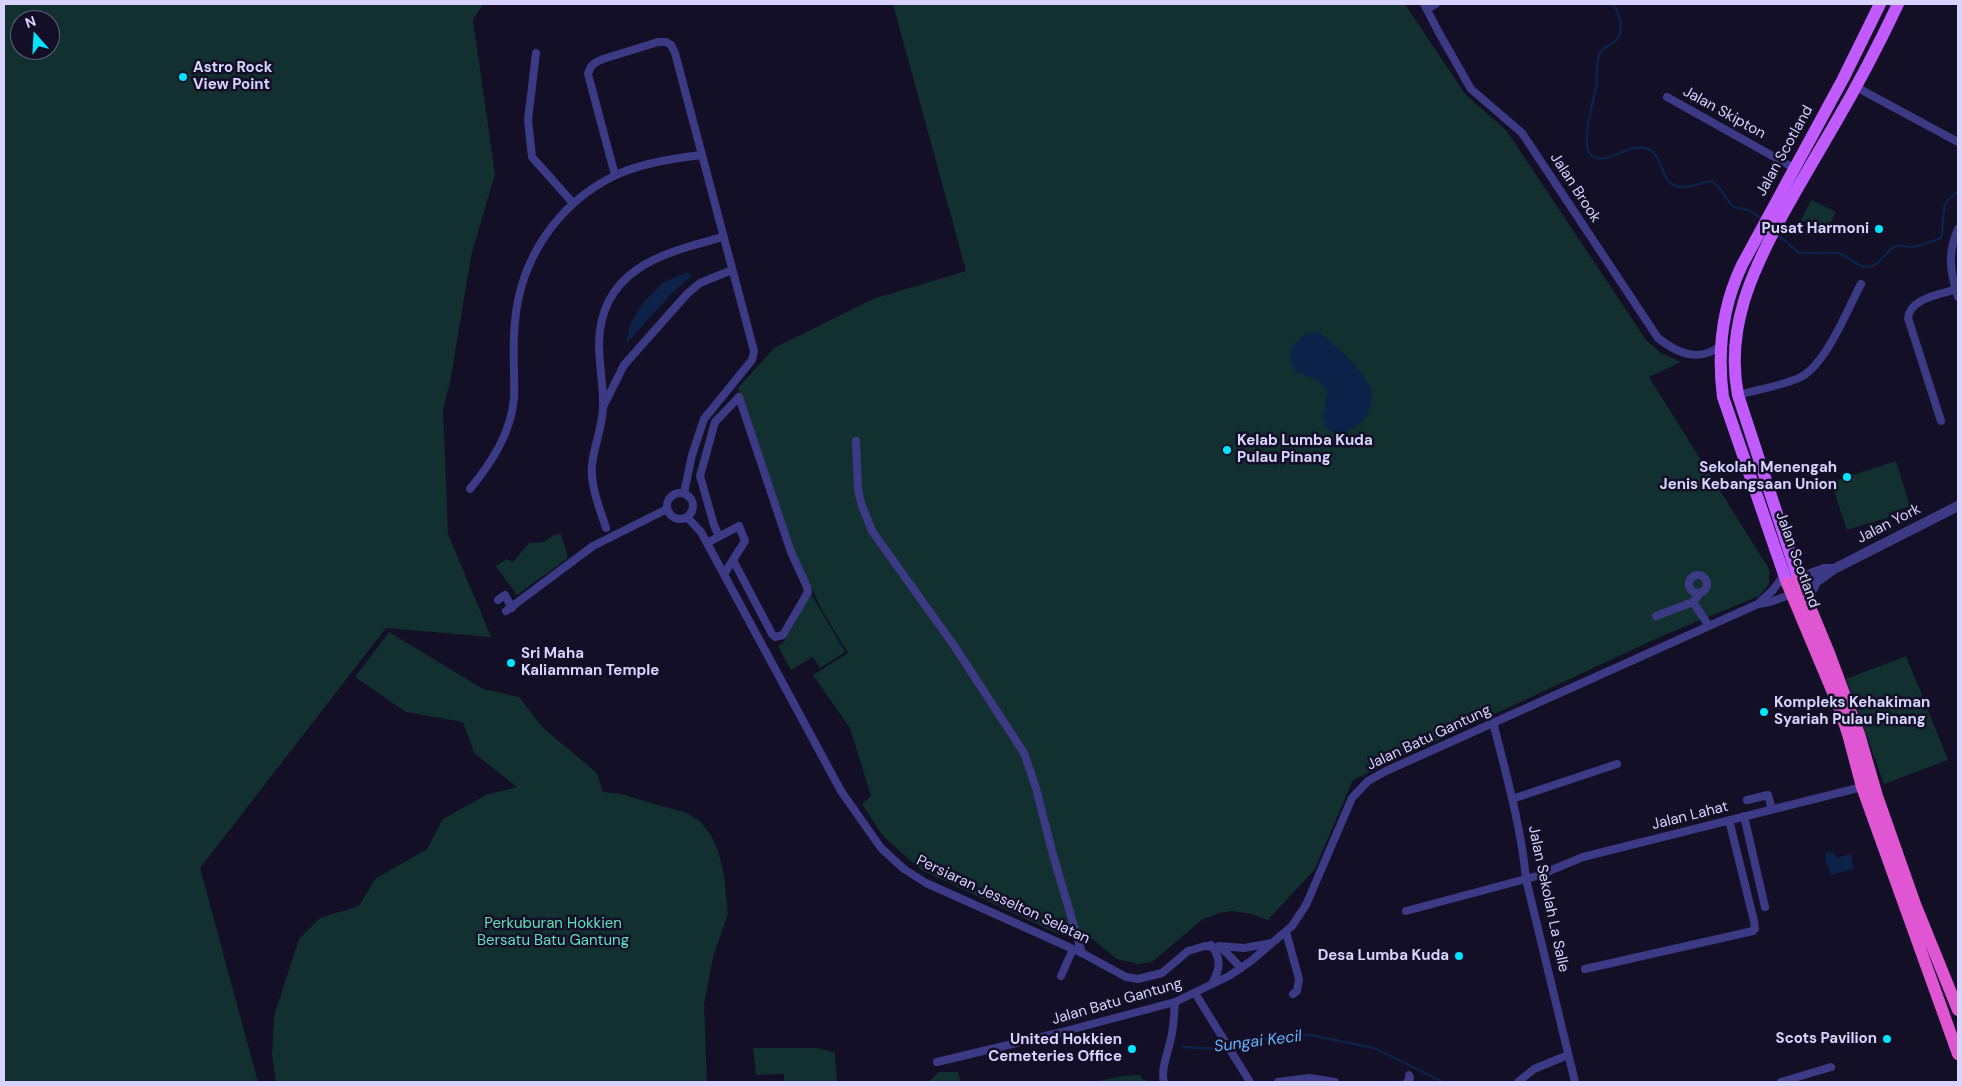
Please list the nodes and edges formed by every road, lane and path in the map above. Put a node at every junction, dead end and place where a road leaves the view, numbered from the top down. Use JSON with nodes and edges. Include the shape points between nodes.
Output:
{"nodes":[{"id":1,"x":1436,"y":4,"type":"edge"},
{"id":2,"x":1880,"y":4,"type":"edge"},
{"id":3,"x":1898,"y":4,"type":"edge"},
{"id":4,"x":1425,"y":6,"type":"edge"},
{"id":5,"x":536,"y":53,"type":"dead end"},
{"id":6,"x":1856,"y":87,"type":"junction"},
{"id":7,"x":1667,"y":97,"type":"dead end"},
{"id":8,"x":1958,"y":142,"type":"edge"},
{"id":9,"x":702,"y":155,"type":"junction"},
{"id":10,"x":1794,"y":168,"type":"junction"},
{"id":11,"x":615,"y":175,"type":"junction"},
{"id":12,"x":573,"y":203,"type":"junction"},
{"id":13,"x":1958,"y":229,"type":"edge"},
{"id":14,"x":723,"y":237,"type":"junction"},
{"id":15,"x":732,"y":270,"type":"junction"},
{"id":16,"x":1861,"y":284,"type":"dead end"},
{"id":17,"x":1957,"y":293,"type":"edge"},
{"id":18,"x":1720,"y":346,"type":"junction"},
{"id":19,"x":1738,"y":395,"type":"junction"},
{"id":20,"x":603,"y":407,"type":"junction"},
{"id":21,"x":1941,"y":421,"type":"dead end"},
{"id":22,"x":856,"y":441,"type":"dead end"},
{"id":23,"x":470,"y":488,"type":"dead end"},
{"id":24,"x":684,"y":494,"type":"junction"},
{"id":25,"x":1958,"y":506,"type":"edge"},
{"id":26,"x":667,"y":509,"type":"junction"},
{"id":27,"x":688,"y":517,"type":"junction"},
{"id":28,"x":606,"y":528,"type":"dead end"},
{"id":29,"x":719,"y":536,"type":"junction"},
{"id":30,"x":707,"y":542,"type":"junction"},
{"id":31,"x":733,"y":560,"type":"junction"},
{"id":32,"x":1834,"y":569,"type":"junction"},
{"id":33,"x":724,"y":574,"type":"junction"},
{"id":34,"x":1795,"y":587,"type":"junction"},
{"id":35,"x":1700,"y":593,"type":"dead end"},
{"id":36,"x":498,"y":600,"type":"dead end"},
{"id":37,"x":1693,"y":602,"type":"junction"},
{"id":38,"x":1758,"y":604,"type":"junction"},
{"id":39,"x":1656,"y":616,"type":"dead end"},
{"id":40,"x":1709,"y":626,"type":"junction"},
{"id":41,"x":1493,"y":722,"type":"junction"},
{"id":42,"x":1617,"y":764,"type":"dead end"},
{"id":43,"x":1862,"y":787,"type":"junction"},
{"id":44,"x":1512,"y":799,"type":"junction"},
{"id":45,"x":1747,"y":800,"type":"dead end"},
{"id":46,"x":1772,"y":809,"type":"junction"},
{"id":47,"x":1744,"y":816,"type":"junction"},
{"id":48,"x":1729,"y":820,"type":"junction"},
{"id":49,"x":1526,"y":879,"type":"junction"},
{"id":50,"x":1765,"y":907,"type":"dead end"},
{"id":51,"x":1406,"y":910,"type":"dead end"},
{"id":52,"x":1286,"y":932,"type":"junction"},
{"id":53,"x":1274,"y":942,"type":"junction"},
{"id":54,"x":1214,"y":946,"type":"junction"},
{"id":55,"x":1074,"y":949,"type":"junction"},
{"id":56,"x":1082,"y":953,"type":"junction"},
{"id":57,"x":1241,"y":968,"type":"junction"},
{"id":58,"x":1585,"y":969,"type":"dead end"},
{"id":59,"x":1061,"y":976,"type":"dead end"},
{"id":60,"x":1212,"y":984,"type":"junction"},
{"id":61,"x":1195,"y":993,"type":"junction"},
{"id":62,"x":1293,"y":994,"type":"dead end"},
{"id":63,"x":1175,"y":1002,"type":"junction"},
{"id":64,"x":1958,"y":1010,"type":"edge"},
{"id":65,"x":1958,"y":1054,"type":"edge"},
{"id":66,"x":1568,"y":1055,"type":"junction"},
{"id":67,"x":937,"y":1062,"type":"dead end"},
{"id":68,"x":1831,"y":1067,"type":"dead end"},
{"id":69,"x":1164,"y":1082,"type":"edge"},
{"id":70,"x":1250,"y":1082,"type":"edge"},
{"id":71,"x":1278,"y":1082,"type":"edge"},
{"id":72,"x":1335,"y":1082,"type":"edge"},
{"id":73,"x":1518,"y":1082,"type":"edge"},
{"id":74,"x":1575,"y":1082,"type":"edge"},
{"id":75,"x":1781,"y":1082,"type":"edge"}],
"edges":[{"from":1,"to":4,"type":"street"},
{"from":2,"to":10,"type":"main road","name":"Jalan Scotland"},
{"from":3,"to":6,"type":"main road","name":"Jalan Scotland"},
{"from":4,"to":18,"type":"street","name":"Jalan Brook","via":[[1471,88],[1522,133],[1658,338],[1686,355],[1706,354]]},
{"from":5,"to":12,"type":"street","via":[[528,120],[532,157]]},
{"from":6,"to":8,"type":"street"},
{"from":6,"to":19,"type":"main road","name":"Jalan Scotland","via":[[1770,237],[1749,285],[1735,344]]},
{"from":7,"to":10,"type":"street","name":"Jalan Skipton"},
{"from":9,"to":11,"type":"street","via":[[674,158]]},
{"from":9,"to":11,"type":"street","via":[[674,49],[666,42],[658,42],[596,62],[589,70]]},
{"from":9,"to":14,"type":"street"},
{"from":10,"to":18,"type":"main road","name":"Jalan Scotland","via":[[1735,279],[1725,311]]},
{"from":11,"to":12,"type":"street"},
{"from":12,"to":23,"type":"street","via":[[555,221],[527,269],[515,321],[514,396],[509,426],[486,470]]},
{"from":13,"to":17,"type":"street","via":[[1950,260]]},
{"from":14,"to":15,"type":"street"},
{"from":14,"to":20,"type":"street","via":[[650,260],[624,280],[613,294],[606,309],[599,342]]},
{"from":15,"to":20,"type":"street","via":[[700,283],[687,294],[624,365]]},
{"from":15,"to":24,"type":"street","via":[[754,356],[704,420]]},
{"from":16,"to":19,"type":"street","via":[[1826,351],[1811,369],[1799,378]]},
{"from":17,"to":21,"type":"street","via":[[1917,303],[1908,318]]},
{"from":18,"to":34,"type":"main road","name":"Jalan Scotland","via":[[1723,397]]},
{"from":19,"to":34,"type":"main road","name":"Jalan Scotland"},
{"from":20,"to":28,"type":"street","via":[[592,465]]},
{"from":22,"to":56,"type":"street","via":[[858,489],[872,530],[955,647],[1024,753]]},
{"from":24,"to":26,"type":"street","via":[[671,496]]},
{"from":24,"to":27,"type":"street","via":[[691,498],[693,506]]},
{"from":25,"to":32,"type":"street","name":"Jalan York"},
{"from":26,"to":27,"type":"street","via":[[675,518]]},
{"from":26,"to":36,"type":"street","via":[[593,546],[509,610],[505,595]]},
{"from":27,"to":30,"type":"street","name":"Persiaran Jesselton Selatan"},
{"from":29,"to":30,"type":"street"},
{"from":29,"to":31,"type":"street","via":[[739,526],[745,541]]},
{"from":29,"to":31,"type":"street","via":[[700,476],[715,422],[739,397],[791,552],[808,592],[784,635],[775,637],[772,634]]},
{"from":30,"to":33,"type":"street","name":"Persiaran Jesselton Selatan"},
{"from":31,"to":33,"type":"street"},
{"from":32,"to":34,"type":"street","name":"Jalan York","via":[[1816,582]]},
{"from":32,"to":34,"type":"street","name":"Jalan York","via":[[1824,569]]},
{"from":33,"to":55,"type":"street","name":"Persiaran Jesselton Selatan","via":[[842,790],[881,848],[926,883]]},
{"from":34,"to":38,"type":"street","name":"Jalan Batu Gantung","via":[[1770,602]]},
{"from":34,"to":38,"type":"street","name":"Jalan Batu Gantung","via":[[1773,590]]},
{"from":34,"to":43,"type":"highway","name":"Jalan Scotland","via":[[1839,707]]},
{"from":34,"to":64,"type":"highway","name":"Jalan Scotland","via":[[1829,653],[1915,904]]},
{"from":35,"to":37,"type":"street"},
{"from":37,"to":39,"type":"street"},
{"from":37,"to":40,"type":"street"},
{"from":38,"to":40,"type":"street","name":"Jalan Batu Gantung"},
{"from":40,"to":41,"type":"street","name":"Jalan Batu Gantung"},
{"from":41,"to":44,"type":"street","name":"Jalan Sekolah La Salle"},
{"from":41,"to":52,"type":"street","name":"Jalan Batu Gantung","via":[[1368,781],[1352,798],[1306,904]]},
{"from":42,"to":44,"type":"street"},
{"from":43,"to":46,"type":"street","name":"Jalan Lahat"},
{"from":43,"to":65,"type":"highway","name":"Jalan Scotland"},
{"from":44,"to":49,"type":"street","name":"Jalan Sekolah La Salle"},
{"from":45,"to":46,"type":"street","via":[[1768,795]]},
{"from":46,"to":47,"type":"street","name":"Jalan Lahat"},
{"from":47,"to":48,"type":"street","name":"Jalan Lahat"},
{"from":47,"to":50,"type":"street"},
{"from":48,"to":49,"type":"street","name":"Jalan Lahat","via":[[1583,857]]},
{"from":48,"to":58,"type":"street","via":[[1754,921],[1753,932]]},
{"from":49,"to":51,"type":"street","name":"Jalan Lahat"},
{"from":49,"to":66,"type":"street","name":"Jalan Sekolah La Salle"},
{"from":52,"to":53,"type":"street","name":"Jalan Batu Gantung"},
{"from":52,"to":62,"type":"street","via":[[1299,979],[1297,991]]},
{"from":53,"to":54,"type":"street","via":[[1244,948]]},
{"from":53,"to":57,"type":"street","name":"Jalan Batu Gantung"},
{"from":54,"to":56,"type":"street","name":"Persiaran Jesselton Selatan","via":[[1188,951],[1162,973],[1138,980],[1126,977]]},
{"from":54,"to":57,"type":"street","via":[[1227,952]]},
{"from":54,"to":60,"type":"street","via":[[1220,962]]},
{"from":55,"to":56,"type":"street","name":"Persiaran Jesselton Selatan"},
{"from":55,"to":59,"type":"street"},
{"from":57,"to":60,"type":"street","name":"Jalan Batu Gantung"},
{"from":60,"to":61,"type":"street","name":"Jalan Batu Gantung"},
{"from":61,"to":63,"type":"street","name":"Jalan Batu Gantung"},
{"from":61,"to":70,"type":"street"},
{"from":63,"to":67,"type":"street","name":"Jalan Batu Gantung"},
{"from":63,"to":69,"type":"street","via":[[1168,1056],[1163,1068]]},
{"from":66,"to":73,"type":"street","via":[[1534,1069]]},
{"from":66,"to":74,"type":"street","name":"Jalan Sekolah La Salle"},
{"from":68,"to":75,"type":"street"},
{"from":71,"to":72,"type":"street","via":[[1309,1078]]}]}
